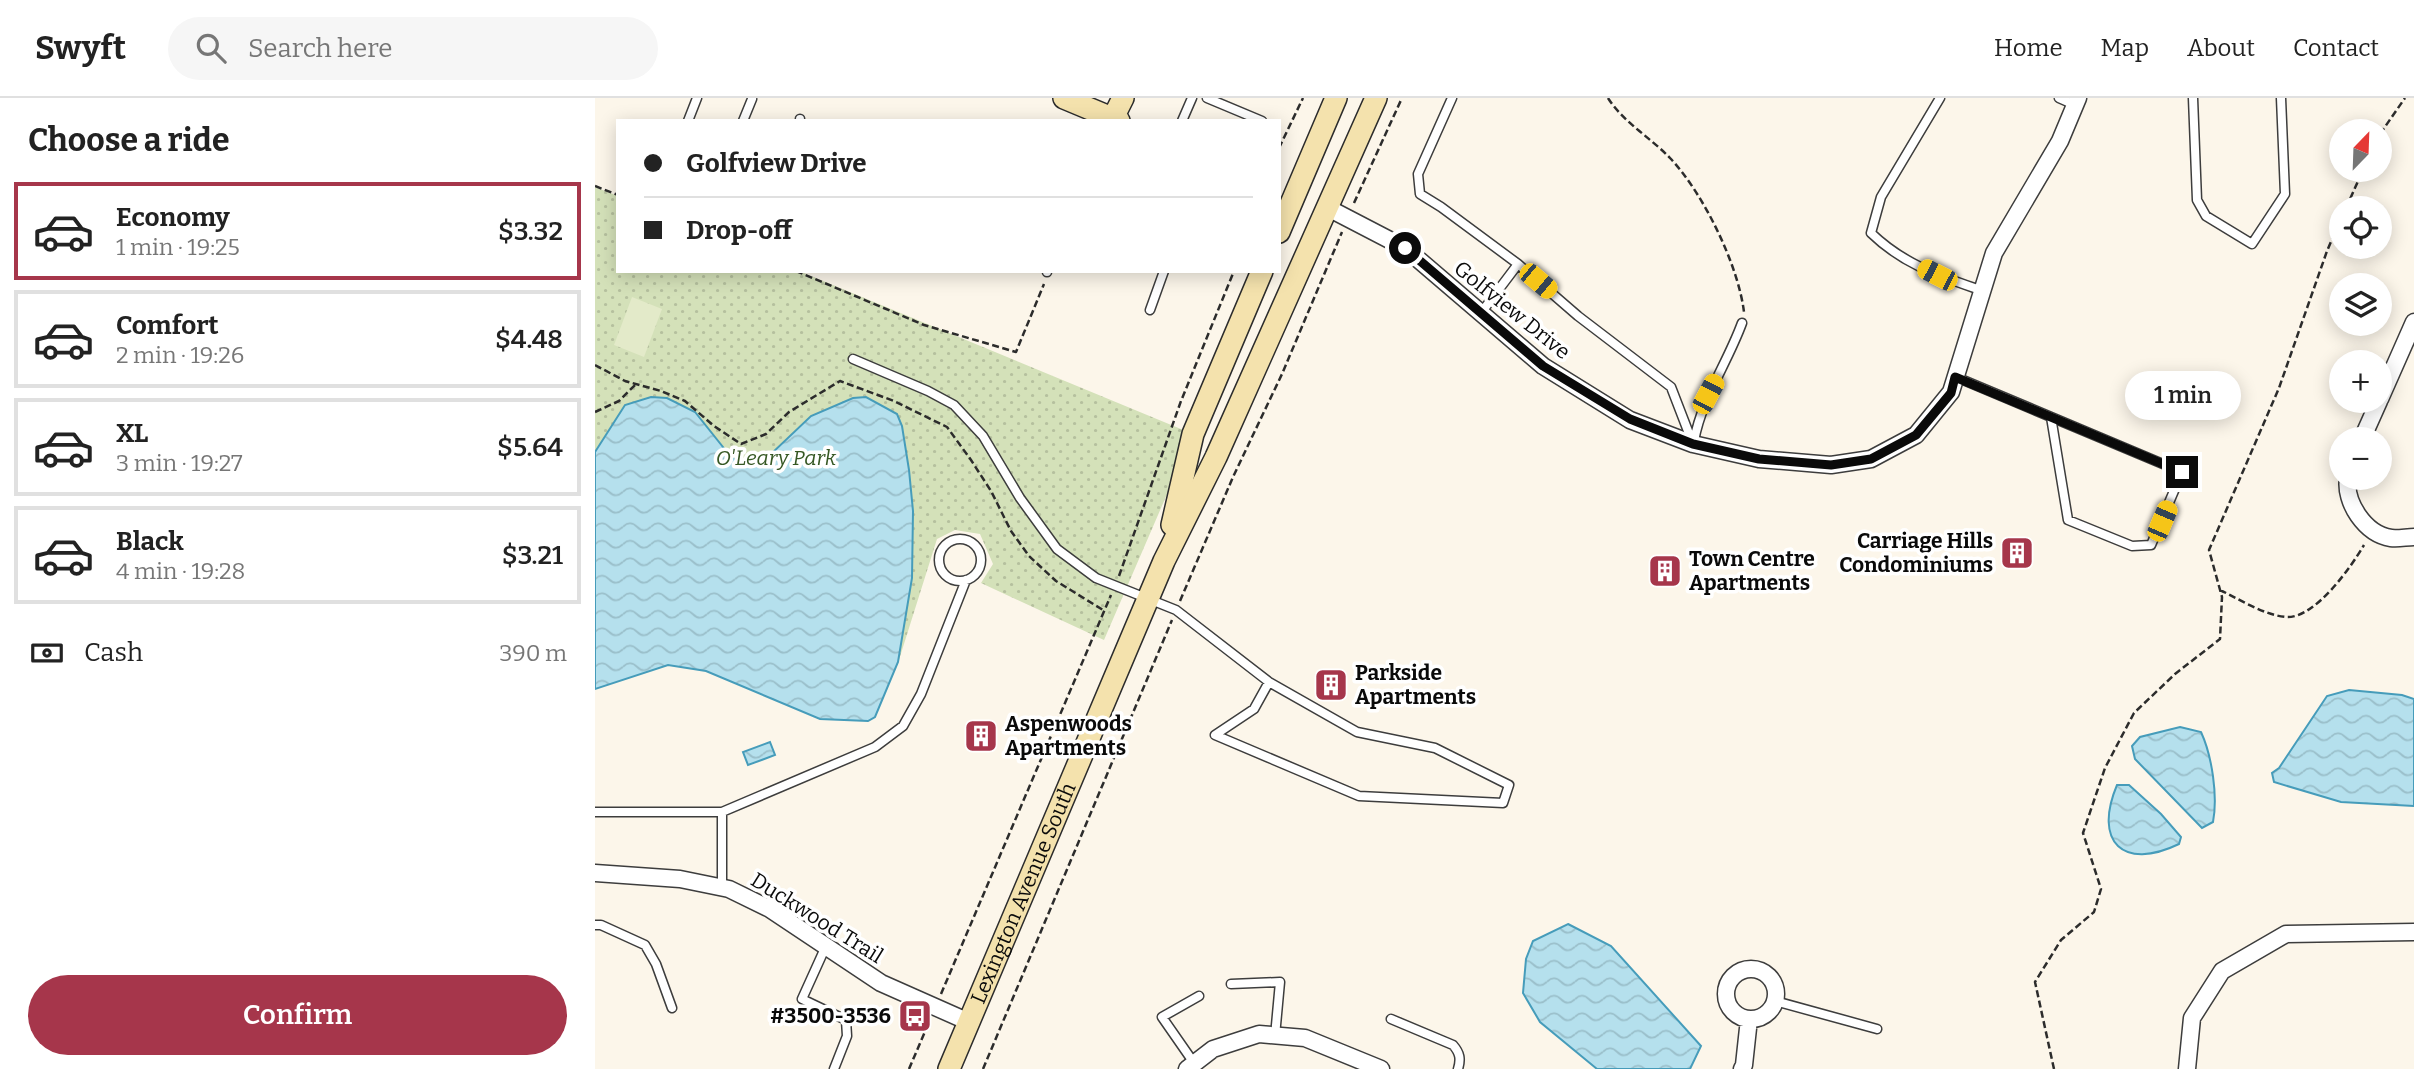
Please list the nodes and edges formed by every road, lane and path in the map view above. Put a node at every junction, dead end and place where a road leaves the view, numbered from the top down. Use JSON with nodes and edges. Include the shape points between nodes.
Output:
{"nodes":[{"id":1,"x":697,"y":98,"type":"edge"},
{"id":2,"x":1065,"y":98,"type":"edge"},
{"id":3,"x":1123,"y":98,"type":"edge"},
{"id":4,"x":1192,"y":98,"type":"edge"},
{"id":5,"x":1207,"y":98,"type":"edge"},
{"id":6,"x":1303,"y":98,"type":"edge"},
{"id":7,"x":1336,"y":98,"type":"edge"},
{"id":8,"x":1376,"y":98,"type":"edge"},
{"id":9,"x":1402,"y":98,"type":"edge"},
{"id":10,"x":1452,"y":98,"type":"edge"},
{"id":11,"x":1608,"y":98,"type":"edge"},
{"id":12,"x":1940,"y":98,"type":"edge"},
{"id":13,"x":2059,"y":98,"type":"edge"},
{"id":14,"x":2193,"y":98,"type":"edge"},
{"id":15,"x":2281,"y":98,"type":"edge"},
{"id":16,"x":2405,"y":98,"type":"edge"},
{"id":17,"x":752,"y":99,"type":"edge"},
{"id":18,"x":2077,"y":102,"type":"edge"},
{"id":19,"x":689,"y":119,"type":"edge"},
{"id":20,"x":744,"y":119,"type":"edge"},
{"id":21,"x":1114,"y":119,"type":"edge"},
{"id":22,"x":1116,"y":119,"type":"edge"},
{"id":23,"x":1183,"y":119,"type":"edge"},
{"id":24,"x":1257,"y":119,"type":"edge"},
{"id":25,"x":2390,"y":119,"type":"edge"},
{"id":26,"x":1281,"y":144,"type":"edge"},
{"id":27,"x":595,"y":186,"type":"edge"},
{"id":28,"x":1287,"y":191,"type":"edge"},
{"id":29,"x":616,"y":194,"type":"edge"},
{"id":30,"x":1328,"y":208,"type":"junction"},
{"id":31,"x":1348,"y":218,"type":"junction"},
{"id":32,"x":1281,"y":222,"type":"edge"},
{"id":33,"x":2329,"y":246,"type":"edge"},
{"id":34,"x":1518,"y":264,"type":"junction"},
{"id":35,"x":801,"y":273,"type":"edge"},
{"id":36,"x":1163,"y":273,"type":"edge"},
{"id":37,"x":1233,"y":273,"type":"edge"},
{"id":38,"x":1261,"y":273,"type":"edge"},
{"id":39,"x":1047,"y":274,"type":"edge"},
{"id":40,"x":1983,"y":290,"type":"junction"},
{"id":41,"x":1150,"y":310,"type":"dead end"},
{"id":42,"x":1481,"y":313,"type":"junction"},
{"id":43,"x":2414,"y":322,"type":"edge"},
{"id":44,"x":1742,"y":323,"type":"joint"},
{"id":45,"x":853,"y":359,"type":"dead end"},
{"id":46,"x":595,"y":365,"type":"edge"},
{"id":47,"x":2392,"y":372,"type":"edge"},
{"id":48,"x":1955,"y":377,"type":"junction"},
{"id":49,"x":636,"y":384,"type":"junction"},
{"id":50,"x":595,"y":412,"type":"edge"},
{"id":51,"x":2051,"y":417,"type":"junction"},
{"id":52,"x":1693,"y":444,"type":"junction"},
{"id":53,"x":2347,"y":490,"type":"edge"},
{"id":54,"x":2373,"y":529,"type":"junction"},
{"id":55,"x":2414,"y":537,"type":"edge"},
{"id":56,"x":1164,"y":561,"type":"junction"},
{"id":57,"x":966,"y":580,"type":"junction"},
{"id":58,"x":1115,"y":585,"type":"junction"},
{"id":59,"x":2220,"y":590,"type":"junction"},
{"id":60,"x":1148,"y":598,"type":"junction"},
{"id":61,"x":1103,"y":610,"type":"junction"},
{"id":62,"x":1176,"y":610,"type":"junction"},
{"id":63,"x":1269,"y":682,"type":"junction"},
{"id":64,"x":595,"y":812,"type":"edge"},
{"id":65,"x":722,"y":812,"type":"junction"},
{"id":66,"x":595,"y":873,"type":"edge"},
{"id":67,"x":722,"y":887,"type":"junction"},
{"id":68,"x":595,"y":925,"type":"edge"},
{"id":69,"x":2414,"y":932,"type":"edge"},
{"id":70,"x":825,"y":946,"type":"junction"},
{"id":71,"x":1231,"y":984,"type":"dead end"},
{"id":72,"x":1199,"y":996,"type":"dead end"},
{"id":73,"x":1775,"y":1002,"type":"junction"},
{"id":74,"x":935,"y":1007,"type":"junction"},
{"id":75,"x":673,"y":1008,"type":"dead end"},
{"id":76,"x":1391,"y":1020,"type":"dead end"},
{"id":77,"x":1749,"y":1020,"type":"junction"},
{"id":78,"x":969,"y":1022,"type":"junction"},
{"id":79,"x":1877,"y":1029,"type":"dead end"},
{"id":80,"x":1275,"y":1036,"type":"junction"},
{"id":81,"x":1356,"y":1064,"type":"edge"},
{"id":82,"x":1190,"y":1066,"type":"edge"},
{"id":83,"x":834,"y":1069,"type":"edge"},
{"id":84,"x":909,"y":1069,"type":"edge"},
{"id":85,"x":949,"y":1069,"type":"edge"},
{"id":86,"x":983,"y":1069,"type":"edge"},
{"id":87,"x":1381,"y":1069,"type":"edge"},
{"id":88,"x":1458,"y":1069,"type":"edge"},
{"id":89,"x":1742,"y":1069,"type":"edge"},
{"id":90,"x":2055,"y":1069,"type":"edge"},
{"id":91,"x":2187,"y":1069,"type":"edge"}],
"edges":[{"from":1,"to":19,"type":"lane"},
{"from":2,"to":21,"type":"street"},
{"from":3,"to":22,"type":"street"},
{"from":4,"to":23,"type":"lane"},
{"from":5,"to":24,"type":"lane"},
{"from":6,"to":26,"type":"path"},
{"from":7,"to":28,"type":"street"},
{"from":8,"to":30,"type":"street","name":"Lexington Avenue South"},
{"from":9,"to":31,"type":"path"},
{"from":10,"to":34,"type":"lane","via":[[1418,174],[1420,194]]},
{"from":11,"to":44,"type":"path","via":[[1685,174],[1703,204],[1741,290]]},
{"from":12,"to":40,"type":"lane","via":[[1881,197],[1871,233],[1890,251],[1937,275]]},
{"from":13,"to":18,"type":"lane"},
{"from":14,"to":15,"type":"lane","via":[[2197,201],[2206,216],[2252,244],[2285,194]]},
{"from":16,"to":25,"type":"path"},
{"from":17,"to":20,"type":"lane"},
{"from":18,"to":40,"type":"street","name":"Golfview Drive","via":[[2060,141],[1994,253]]},
{"from":27,"to":29,"type":"path"},
{"from":28,"to":30,"type":"street"},
{"from":28,"to":32,"type":"street"},
{"from":30,"to":31,"type":"street","name":"Golfview Drive"},
{"from":30,"to":56,"type":"street","name":"Lexington Avenue South"},
{"from":31,"to":42,"type":"street","name":"Golfview Drive","via":[[1405,248]]},
{"from":31,"to":62,"type":"path"},
{"from":33,"to":59,"type":"path","via":[[2280,388],[2209,551]]},
{"from":34,"to":42,"type":"lane"},
{"from":34,"to":52,"type":"lane","via":[[1671,387]]},
{"from":35,"to":39,"type":"path","via":[[924,326],[1016,352]]},
{"from":36,"to":41,"type":"lane"},
{"from":37,"to":58,"type":"path"},
{"from":38,"to":56,"type":"street","name":"Lexington Avenue South","via":[[1193,434]]},
{"from":40,"to":48,"type":"street","name":"Golfview Drive"},
{"from":42,"to":52,"type":"street","name":"Golfview Drive","via":[[1543,366],[1630,419]]},
{"from":43,"to":47,"type":"street"},
{"from":44,"to":52,"type":"lane","via":[[1697,420]]},
{"from":45,"to":58,"type":"lane","via":[[954,405],[983,436],[1057,549],[1096,578]]},
{"from":46,"to":49,"type":"path"},
{"from":48,"to":51,"type":"lane"},
{"from":48,"to":52,"type":"street","name":"Golfview Drive","via":[[1951,393],[1916,435],[1871,459],[1831,465],[1759,459]]},
{"from":49,"to":50,"type":"path","via":[[619,401]]},
{"from":49,"to":61,"type":"path","via":[[685,401],[741,443],[766,434],[789,412],[840,382],[894,401],[947,427],[1029,556],[1056,581]]},
{"from":51,"to":51,"type":"lane","via":[[2182,472],[2151,545],[2132,546],[2068,520]]},
{"from":53,"to":54,"type":"street","via":[[2351,506]]},
{"from":54,"to":55,"type":"street","via":[[2391,538]]},
{"from":54,"to":59,"type":"path","via":[[2346,573],[2304,613],[2290,618],[2271,615]]},
{"from":56,"to":60,"type":"street","name":"Lexington Avenue South"},
{"from":57,"to":57,"type":"lane","via":[[977,572],[980,553],[965,539],[952,540],[939,556],[941,570],[952,579]]},
{"from":57,"to":65,"type":"lane","via":[[922,694],[903,726],[875,747]]},
{"from":58,"to":60,"type":"lane"},
{"from":58,"to":61,"type":"path"},
{"from":59,"to":90,"type":"path","via":[[2220,639],[2134,713],[2105,768],[2083,834],[2101,889],[2094,912],[2061,940],[2035,982]]},
{"from":60,"to":62,"type":"lane"},
{"from":60,"to":78,"type":"street","name":"Lexington Avenue South"},
{"from":61,"to":74,"type":"path"},
{"from":62,"to":63,"type":"lane"},
{"from":62,"to":86,"type":"path"},
{"from":63,"to":63,"type":"lane","via":[[1357,732],[1436,748],[1510,785],[1503,803],[1359,796],[1215,735],[1254,709]]},
{"from":64,"to":65,"type":"lane"},
{"from":65,"to":67,"type":"lane"},
{"from":66,"to":67,"type":"street","name":"Duckwood Trail","via":[[680,878]]},
{"from":67,"to":70,"type":"street","name":"Duckwood Trail","via":[[770,909]]},
{"from":68,"to":75,"type":"lane","via":[[645,945]]},
{"from":69,"to":91,"type":"street","via":[[2286,934],[2222,971],[2192,1018]]},
{"from":70,"to":74,"type":"street","name":"Duckwood Trail","via":[[881,983]]},
{"from":70,"to":83,"type":"lane","via":[[802,999],[846,1020],[847,1036]]},
{"from":71,"to":80,"type":"lane","via":[[1280,982]]},
{"from":72,"to":82,"type":"lane","via":[[1162,1017]]},
{"from":73,"to":77,"type":"street","via":[[1765,1015]]},
{"from":73,"to":77,"type":"street","via":[[1774,985],[1764,972],[1740,971],[1728,983],[1726,999],[1734,1013]]},
{"from":73,"to":79,"type":"lane"},
{"from":74,"to":78,"type":"street","name":"Duckwood Trail"},
{"from":74,"to":84,"type":"path"},
{"from":76,"to":88,"type":"lane","via":[[1453,1045],[1461,1059]]},
{"from":77,"to":89,"type":"street"},
{"from":78,"to":85,"type":"street","name":"Lexington Avenue South"},
{"from":80,"to":81,"type":"street","via":[[1305,1038]]},
{"from":80,"to":82,"type":"street","via":[[1259,1034],[1213,1049]]},
{"from":81,"to":87,"type":"street"}]}
